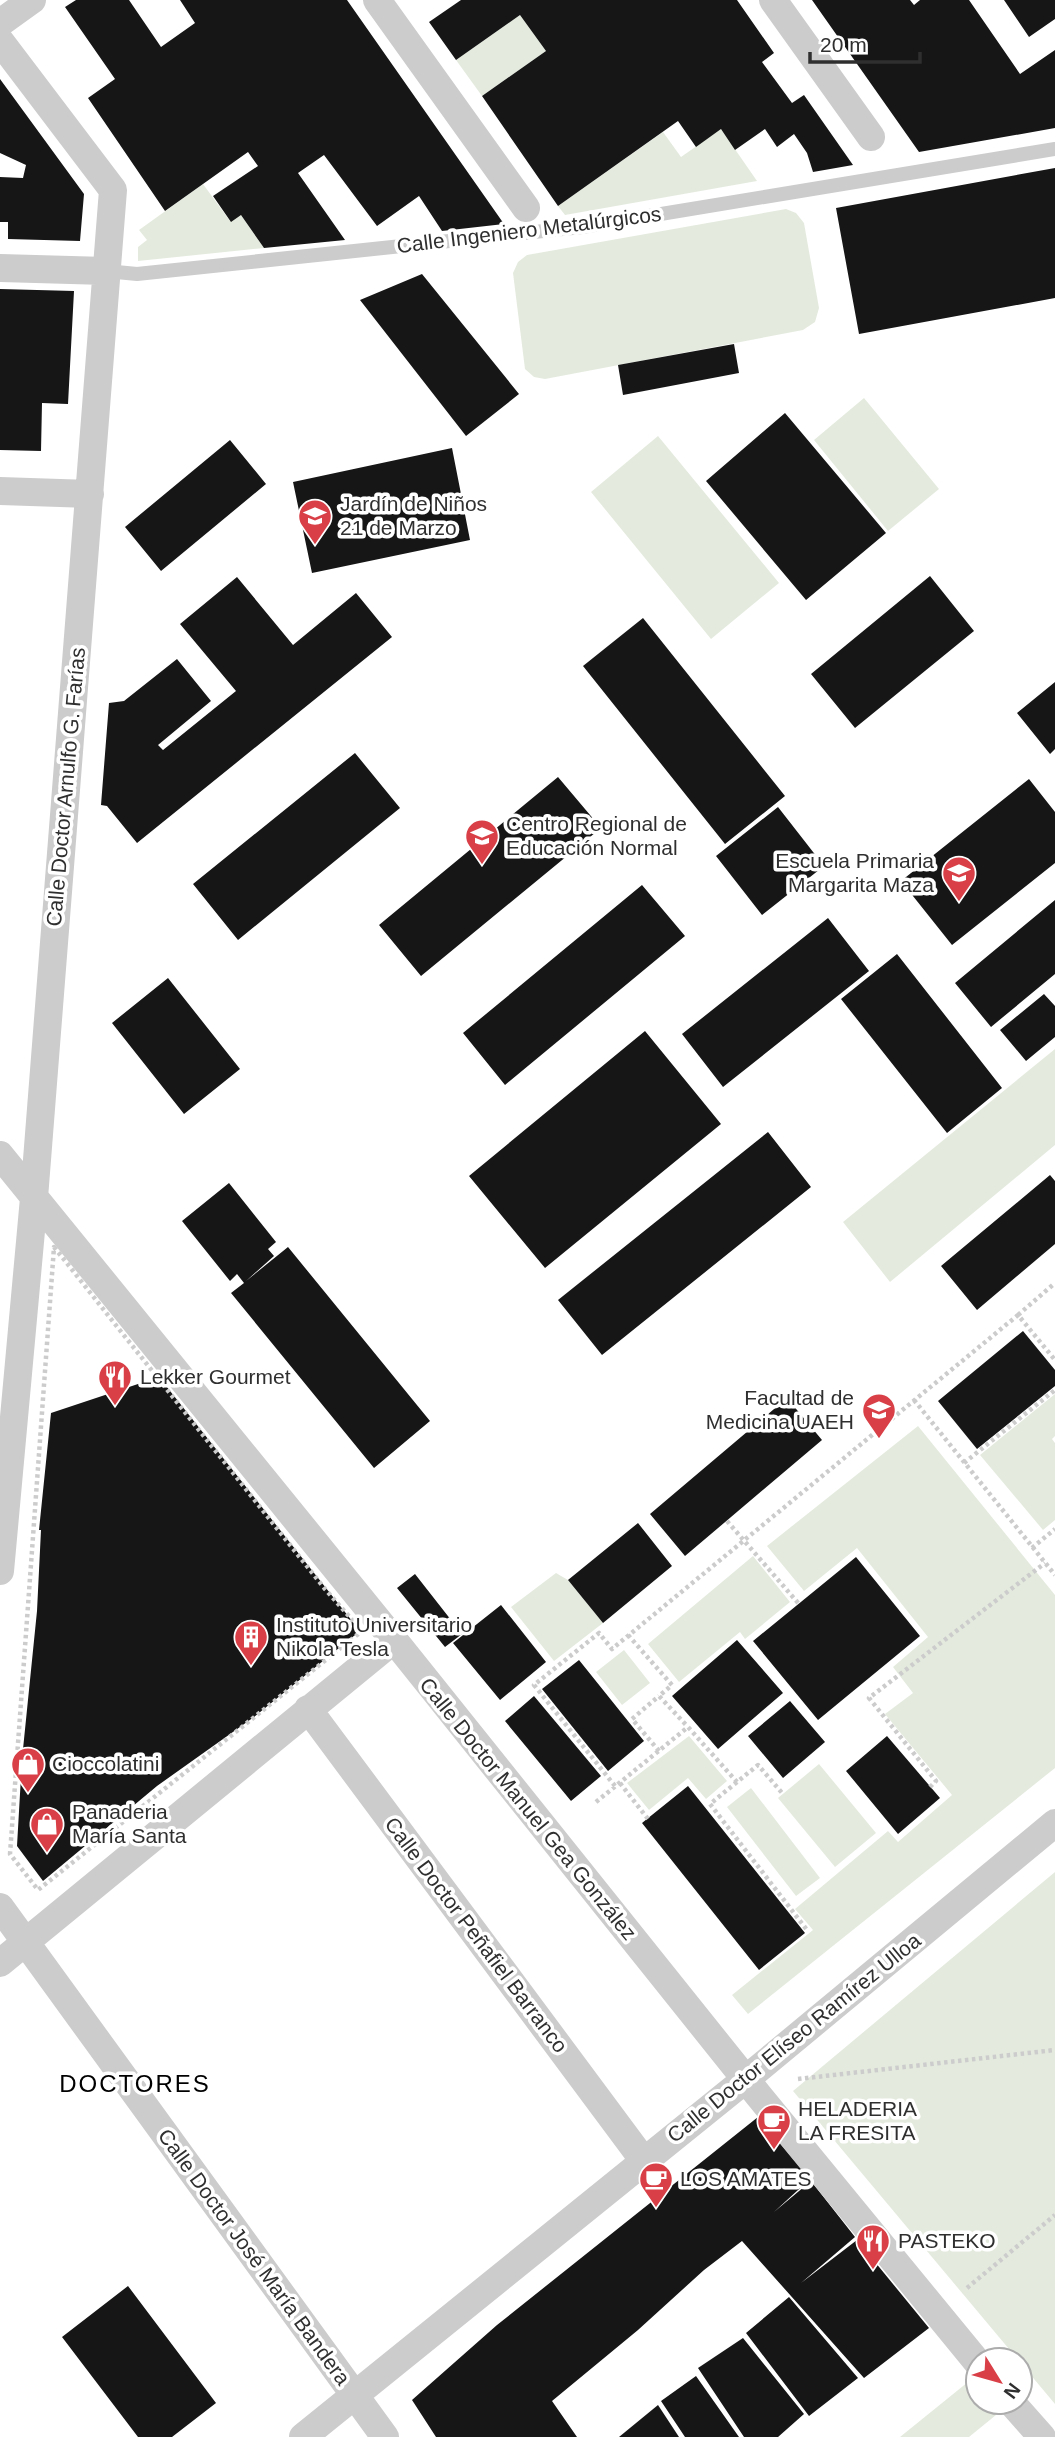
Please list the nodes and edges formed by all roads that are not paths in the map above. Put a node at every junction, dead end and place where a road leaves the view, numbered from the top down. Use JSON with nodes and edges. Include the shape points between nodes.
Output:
{"nodes":[{"id":1,"x":32,"y":0,"type":"edge"},
{"id":2,"x":377,"y":0,"type":"edge"},
{"id":3,"x":773,"y":0,"type":"edge"},
{"id":4,"x":0,"y":23,"type":"edge"},
{"id":5,"x":0,"y":41,"type":"edge"},
{"id":6,"x":871,"y":137,"type":"dead end"},
{"id":7,"x":1055,"y":149,"type":"edge"},
{"id":8,"x":526,"y":208,"type":"dead end"},
{"id":9,"x":0,"y":268,"type":"edge"},
{"id":10,"x":106,"y":271,"type":"junction"},
{"id":11,"x":0,"y":491,"type":"edge"},
{"id":12,"x":90,"y":494,"type":"junction"},
{"id":13,"x":0,"y":1155,"type":"edge"},
{"id":14,"x":34,"y":1198,"type":"junction"},
{"id":15,"x":0,"y":1571,"type":"edge"},
{"id":16,"x":394,"y":1640,"type":"junction"},
{"id":17,"x":309,"y":1709,"type":"junction"},
{"id":18,"x":1055,"y":1823,"type":"edge"},
{"id":19,"x":0,"y":1907,"type":"edge"},
{"id":20,"x":26,"y":1943,"type":"junction"},
{"id":21,"x":0,"y":1963,"type":"edge"},
{"id":22,"x":746,"y":2079,"type":"junction"},
{"id":23,"x":644,"y":2161,"type":"junction"},
{"id":24,"x":964,"y":2346,"type":"edge"},
{"id":25,"x":354,"y":2396,"type":"junction"},
{"id":26,"x":1024,"y":2416,"type":"edge"},
{"id":27,"x":303,"y":2437,"type":"edge"},
{"id":28,"x":385,"y":2437,"type":"edge"},
{"id":29,"x":1042,"y":2437,"type":"edge"}],
"edges":[{"from":1,"to":4,"type":"street"},
{"from":2,"to":8,"type":"street"},
{"from":3,"to":6,"type":"street"},
{"from":5,"to":10,"type":"street","name":"Calle Doctor Arnulfo G. Farías","via":[[113,190]]},
{"from":7,"to":10,"type":"lane","name":"Calle Ingeniero Metalúrgicos","via":[[582,227],[137,274]]},
{"from":9,"to":10,"type":"street","name":"Calle Ingeniero Metalúrgicos"},
{"from":10,"to":12,"type":"street","name":"Calle Doctor Arnulfo G. Farías"},
{"from":11,"to":12,"type":"street"},
{"from":12,"to":14,"type":"street","name":"Calle Doctor Arnulfo G. Farías"},
{"from":13,"to":14,"type":"street","name":"Calle Doctor Manuel Gea González"},
{"from":14,"to":15,"type":"street","name":"Calle Doctor Arnulfo G. Farías"},
{"from":14,"to":16,"type":"street","name":"Calle Doctor Manuel Gea González"},
{"from":16,"to":17,"type":"street"},
{"from":16,"to":22,"type":"street","name":"Calle Doctor Manuel Gea González"},
{"from":17,"to":20,"type":"street"},
{"from":17,"to":23,"type":"street","name":"Calle Doctor Peñafiel Barranco"},
{"from":18,"to":22,"type":"street","name":"Calle Doctor Elíseo Ramírez Ulloa"},
{"from":19,"to":20,"type":"street","name":"Calle Doctor José María Bandera"},
{"from":20,"to":21,"type":"street"},
{"from":20,"to":25,"type":"street","name":"Calle Doctor José María Bandera"},
{"from":22,"to":23,"type":"street","name":"Calle Doctor Elíseo Ramírez Ulloa"},
{"from":22,"to":24,"type":"street","name":"Calle Doctor Manuel Gea González"},
{"from":23,"to":25,"type":"street","name":"Calle Doctor Elíseo Ramírez Ulloa"},
{"from":25,"to":27,"type":"street","name":"Calle Doctor Elíseo Ramírez Ulloa"},
{"from":25,"to":28,"type":"street","name":"Calle Doctor José María Bandera"},
{"from":26,"to":29,"type":"street"}]}
